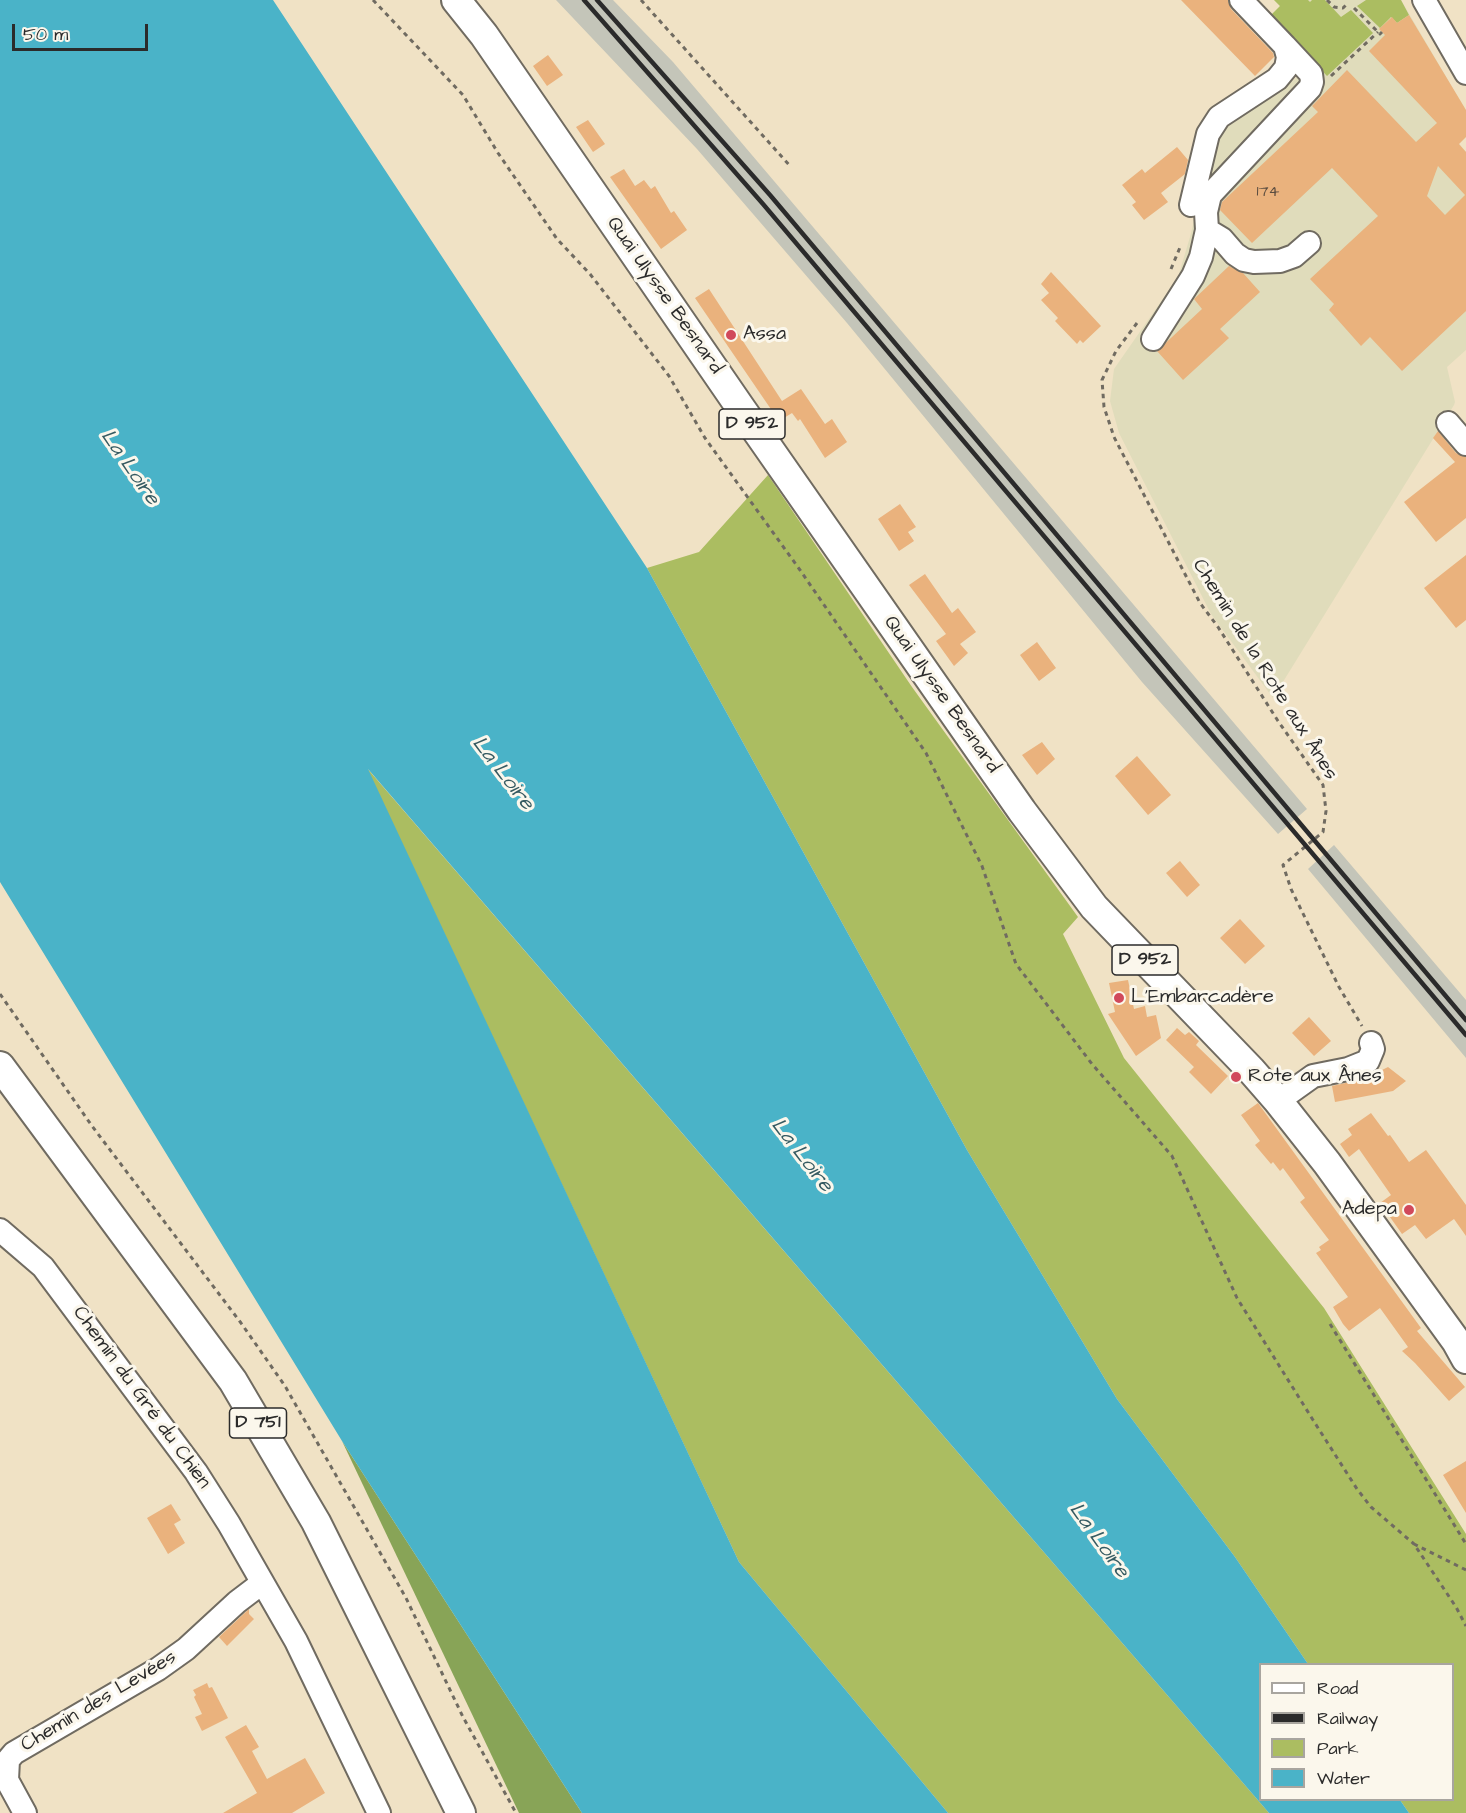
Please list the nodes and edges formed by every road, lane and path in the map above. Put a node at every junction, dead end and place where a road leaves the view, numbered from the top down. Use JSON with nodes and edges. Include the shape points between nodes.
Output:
{"nodes":[{"id":1,"x":374,"y":0,"type":"edge"},
{"id":2,"x":456,"y":0,"type":"edge"},
{"id":3,"x":640,"y":0,"type":"edge"},
{"id":4,"x":1241,"y":0,"type":"edge"},
{"id":5,"x":1327,"y":0,"type":"edge"},
{"id":6,"x":1424,"y":0,"type":"edge"},
{"id":7,"x":1346,"y":5,"type":"dead end"},
{"id":8,"x":1354,"y":8,"type":"dead end"},
{"id":9,"x":1285,"y":46,"type":"junction"},
{"id":10,"x":1466,"y":73,"type":"edge"},
{"id":11,"x":1327,"y":80,"type":"dead end"},
{"id":12,"x":791,"y":167,"type":"dead end"},
{"id":13,"x":1191,"y":205,"type":"dead end"},
{"id":14,"x":1207,"y":230,"type":"junction"},
{"id":15,"x":1182,"y":241,"type":"dead end"},
{"id":16,"x":1309,"y":243,"type":"dead end"},
{"id":17,"x":1170,"y":271,"type":"dead end"},
{"id":18,"x":1140,"y":320,"type":"dead end"},
{"id":19,"x":1153,"y":339,"type":"dead end"},
{"id":20,"x":1448,"y":423,"type":"dead end"},
{"id":21,"x":1466,"y":444,"type":"edge"},
{"id":22,"x":0,"y":994,"type":"edge"},
{"id":23,"x":1371,"y":1043,"type":"joint"},
{"id":24,"x":0,"y":1066,"type":"edge"},
{"id":25,"x":1278,"y":1101,"type":"junction"},
{"id":26,"x":0,"y":1230,"type":"edge"},
{"id":27,"x":1330,"y":1324,"type":"dead end"},
{"id":28,"x":1466,"y":1359,"type":"edge"},
{"id":29,"x":1414,"y":1544,"type":"junction"},
{"id":30,"x":1466,"y":1544,"type":"edge"},
{"id":31,"x":1466,"y":1570,"type":"edge"},
{"id":32,"x":262,"y":1582,"type":"junction"},
{"id":33,"x":1466,"y":1626,"type":"edge"},
{"id":34,"x":25,"y":1813,"type":"edge"},
{"id":35,"x":379,"y":1813,"type":"edge"},
{"id":36,"x":461,"y":1813,"type":"edge"},
{"id":37,"x":516,"y":1813,"type":"edge"}],
"edges":[{"from":1,"to":29,"type":"path","via":[[463,95],[557,238],[669,376],[705,438],[926,753],[982,866],[1016,964],[1092,1064],[1172,1156],[1237,1298],[1357,1489],[1371,1507]]},
{"from":2,"to":25,"type":"main road","name":"Quai Ulysse Besnard","number":"D 952","via":[[1022,811],[1094,907]]},
{"from":3,"to":12,"type":"path"},
{"from":4,"to":9,"type":"street"},
{"from":5,"to":7,"type":"path","via":[[1334,7]]},
{"from":6,"to":10,"type":"street"},
{"from":8,"to":11,"type":"path","via":[[1380,32]]},
{"from":9,"to":13,"type":"street","via":[[1286,68],[1277,79],[1219,117],[1208,134]]},
{"from":9,"to":14,"type":"street","via":[[1311,74],[1310,88],[1294,120],[1210,195]]},
{"from":14,"to":16,"type":"street","via":[[1244,260],[1280,261],[1294,256]]},
{"from":14,"to":19,"type":"street","via":[[1193,276]]},
{"from":15,"to":17,"type":"path"},
{"from":18,"to":23,"type":"path","name":"Chemin de la Rote aux Ânes","via":[[1116,351],[1102,380],[1104,407],[1114,437],[1200,603],[1323,785],[1323,832],[1283,865],[1339,987]]},
{"from":20,"to":21,"type":"street"},
{"from":22,"to":37,"type":"path","via":[[92,1126],[285,1386],[406,1598],[463,1717]]},
{"from":23,"to":25,"type":"street","via":[[1368,1061],[1314,1076]]},
{"from":24,"to":36,"type":"main road","number":"D 751","via":[[233,1381],[316,1522]]},
{"from":25,"to":28,"type":"main road","name":"Quai Ulysse Besnard","number":"D 952","via":[[1327,1163]]},
{"from":26,"to":32,"type":"street","name":"Chemin du Gré du Chien","via":[[43,1267],[80,1315],[196,1472]]},
{"from":27,"to":30,"type":"path"},
{"from":29,"to":31,"type":"path"},
{"from":29,"to":33,"type":"path"},
{"from":32,"to":34,"type":"street","name":"Chemin des Levées","via":[[158,1669],[14,1753],[8,1760],[7,1780]]},
{"from":32,"to":35,"type":"street","name":"Chemin du Gré du Chien","via":[[296,1641]]}]}
